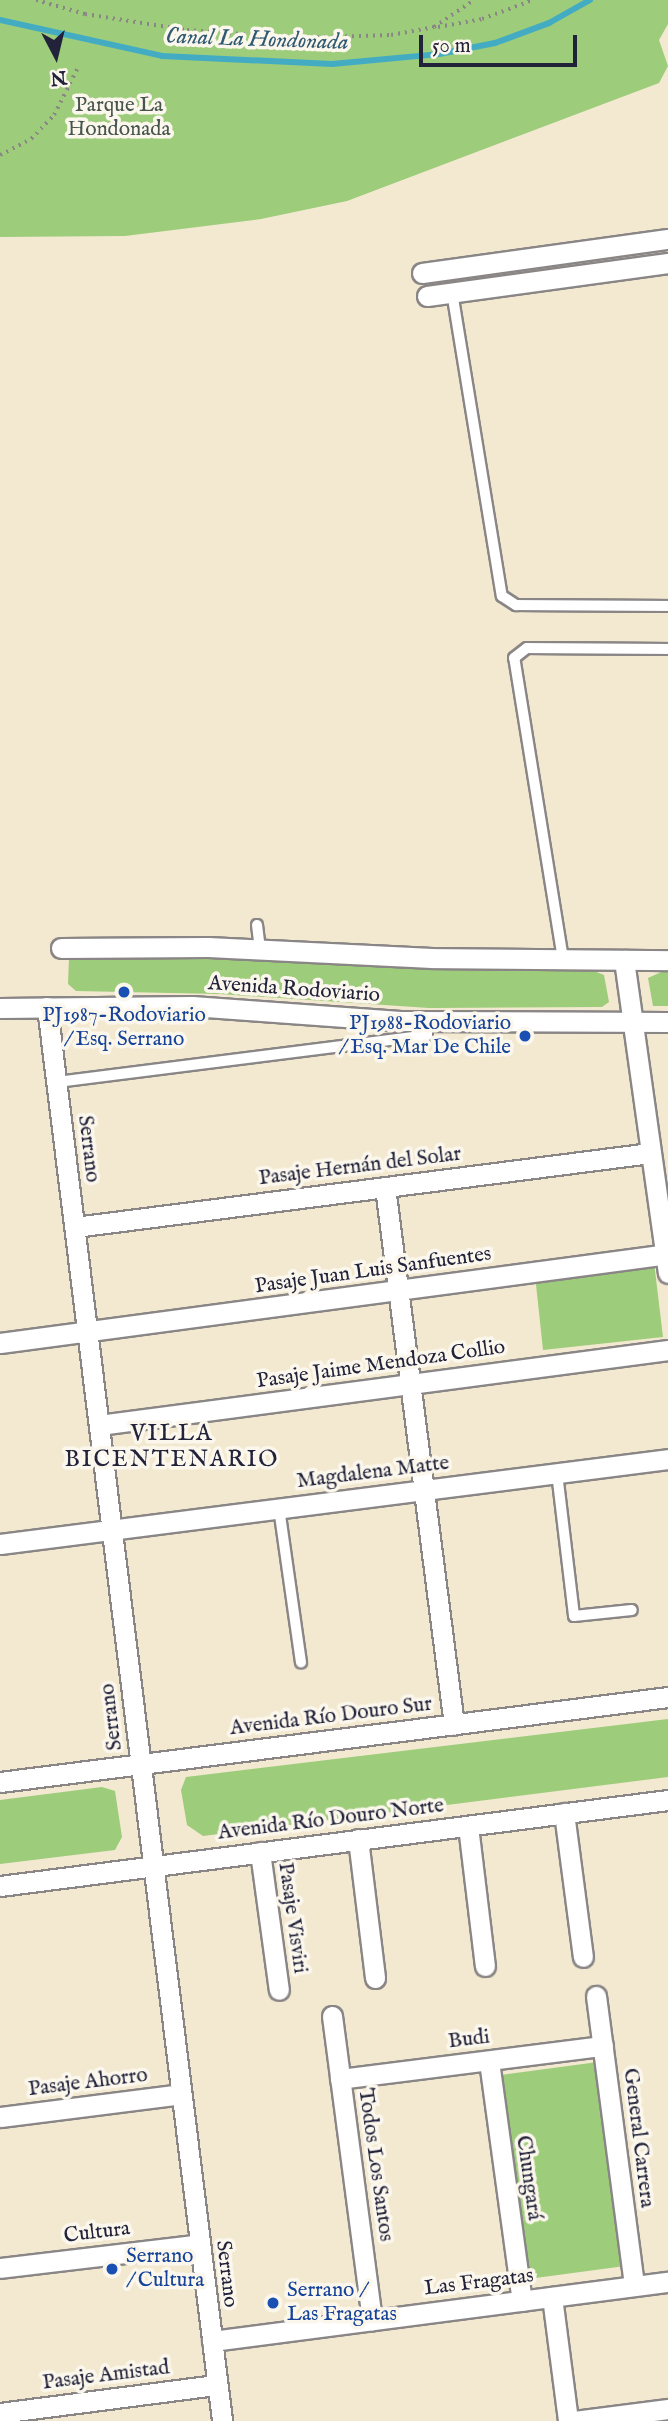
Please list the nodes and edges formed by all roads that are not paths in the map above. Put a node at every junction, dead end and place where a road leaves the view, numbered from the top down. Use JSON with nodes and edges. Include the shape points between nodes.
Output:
{"nodes":[{"id":1,"x":668,"y":239,"type":"edge"},
{"id":2,"x":668,"y":263,"type":"edge"},
{"id":3,"x":449,"y":269,"type":"junction"},
{"id":4,"x":422,"y":272,"type":"dead end"},
{"id":5,"x":452,"y":292,"type":"junction"},
{"id":6,"x":427,"y":296,"type":"dead end"},
{"id":7,"x":668,"y":606,"type":"edge"},
{"id":8,"x":668,"y":649,"type":"edge"},
{"id":9,"x":257,"y":925,"type":"dead end"},
{"id":10,"x":61,"y":948,"type":"dead end"},
{"id":11,"x":260,"y":949,"type":"junction"},
{"id":12,"x":563,"y":960,"type":"junction"},
{"id":13,"x":624,"y":960,"type":"junction"},
{"id":14,"x":668,"y":960,"type":"edge"},
{"id":15,"x":47,"y":1007,"type":"junction"},
{"id":16,"x":0,"y":1008,"type":"edge"},
{"id":17,"x":427,"y":1021,"type":"junction"},
{"id":18,"x":633,"y":1022,"type":"junction"},
{"id":19,"x":668,"y":1022,"type":"edge"},
{"id":20,"x":57,"y":1082,"type":"junction"},
{"id":21,"x":650,"y":1153,"type":"junction"},
{"id":22,"x":385,"y":1187,"type":"junction"},
{"id":23,"x":75,"y":1227,"type":"junction"},
{"id":24,"x":667,"y":1261,"type":"edge"},
{"id":25,"x":399,"y":1290,"type":"junction"},
{"id":26,"x":87,"y":1333,"type":"junction"},
{"id":27,"x":0,"y":1343,"type":"edge"},
{"id":28,"x":668,"y":1350,"type":"edge"},
{"id":29,"x":412,"y":1383,"type":"junction"},
{"id":30,"x":99,"y":1425,"type":"junction"},
{"id":31,"x":668,"y":1459,"type":"edge"},
{"id":32,"x":557,"y":1473,"type":"junction"},
{"id":33,"x":426,"y":1490,"type":"junction"},
{"id":34,"x":279,"y":1508,"type":"junction"},
{"id":35,"x":113,"y":1530,"type":"junction"},
{"id":36,"x":0,"y":1544,"type":"edge"},
{"id":37,"x":632,"y":1610,"type":"dead end"},
{"id":38,"x":301,"y":1662,"type":"dead end"},
{"id":39,"x":668,"y":1698,"type":"edge"},
{"id":40,"x":453,"y":1725,"type":"junction"},
{"id":41,"x":140,"y":1764,"type":"junction"},
{"id":42,"x":0,"y":1782,"type":"edge"},
{"id":43,"x":668,"y":1800,"type":"edge"},
{"id":44,"x":564,"y":1813,"type":"junction"},
{"id":45,"x":468,"y":1825,"type":"junction"},
{"id":46,"x":358,"y":1839,"type":"junction"},
{"id":47,"x":260,"y":1852,"type":"junction"},
{"id":48,"x":153,"y":1866,"type":"junction"},
{"id":49,"x":0,"y":1886,"type":"edge"},
{"id":50,"x":583,"y":1957,"type":"dead end"},
{"id":51,"x":485,"y":1966,"type":"dead end"},
{"id":52,"x":376,"y":1978,"type":"dead end"},
{"id":53,"x":279,"y":1990,"type":"dead end"},
{"id":54,"x":596,"y":1996,"type":"dead end"},
{"id":55,"x":332,"y":2016,"type":"dead end"},
{"id":56,"x":603,"y":2046,"type":"junction"},
{"id":57,"x":489,"y":2061,"type":"junction"},
{"id":58,"x":340,"y":2079,"type":"junction"},
{"id":59,"x":181,"y":2094,"type":"junction"},
{"id":60,"x":0,"y":2117,"type":"edge"},
{"id":61,"x":200,"y":2244,"type":"junction"},
{"id":62,"x":0,"y":2268,"type":"edge"},
{"id":63,"x":668,"y":2282,"type":"edge"},
{"id":64,"x":634,"y":2286,"type":"junction"},
{"id":65,"x":552,"y":2297,"type":"junction"},
{"id":66,"x":522,"y":2301,"type":"junction"},
{"id":67,"x":372,"y":2320,"type":"junction"},
{"id":68,"x":212,"y":2341,"type":"junction"},
{"id":69,"x":218,"y":2385,"type":"junction"},
{"id":70,"x":668,"y":2409,"type":"edge"},
{"id":71,"x":0,"y":2413,"type":"edge"},
{"id":72,"x":222,"y":2421,"type":"edge"},
{"id":73,"x":568,"y":2421,"type":"edge"},
{"id":74,"x":574,"y":2421,"type":"edge"}],
"edges":[{"from":1,"to":3,"type":"street"},
{"from":2,"to":5,"type":"street"},
{"from":3,"to":4,"type":"street"},
{"from":3,"to":5,"type":"street"},
{"from":5,"to":6,"type":"street"},
{"from":5,"to":7,"type":"lane","via":[[502,596],[516,605]]},
{"from":8,"to":12,"type":"lane","via":[[527,648],[514,658]]},
{"from":9,"to":11,"type":"lane"},
{"from":10,"to":11,"type":"street","name":"Avenida Rodoviario"},
{"from":11,"to":12,"type":"street","name":"Avenida Rodoviario"},
{"from":12,"to":13,"type":"street","name":"Avenida Rodoviario"},
{"from":13,"to":14,"type":"street","name":"Avenida Rodoviario"},
{"from":13,"to":18,"type":"street"},
{"from":15,"to":16,"type":"street","name":"Avenida Rodoviario"},
{"from":15,"to":17,"type":"street","name":"Avenida Rodoviario","via":[[245,1007]]},
{"from":15,"to":20,"type":"street","name":"Serrano"},
{"from":17,"to":18,"type":"street","name":"Avenida Rodoviario"},
{"from":17,"to":20,"type":"lane","via":[[427,1035]]},
{"from":18,"to":19,"type":"street","name":"Avenida Rodoviario"},
{"from":18,"to":21,"type":"street"},
{"from":20,"to":23,"type":"street","name":"Serrano"},
{"from":21,"to":22,"type":"street","name":"Pasaje Hernán del Solar"},
{"from":21,"to":24,"type":"street"},
{"from":22,"to":23,"type":"street","name":"Pasaje Hernán del Solar"},
{"from":22,"to":25,"type":"street"},
{"from":23,"to":26,"type":"street","name":"Serrano"},
{"from":24,"to":25,"type":"street","name":"Pasaje Juan Luis Sanfuentes"},
{"from":25,"to":26,"type":"street","name":"Pasaje Juan Luis Sanfuentes"},
{"from":25,"to":29,"type":"street"},
{"from":26,"to":27,"type":"street","name":"Pasaje Juan Luis Sanfuentes"},
{"from":26,"to":30,"type":"street","name":"Serrano"},
{"from":28,"to":29,"type":"street","name":"Pasaje Jaime Mendoza Collio"},
{"from":29,"to":30,"type":"street","name":"Pasaje Jaime Mendoza Collio"},
{"from":29,"to":33,"type":"street"},
{"from":30,"to":35,"type":"street","name":"Serrano"},
{"from":31,"to":32,"type":"street","name":"Magdalena Matte"},
{"from":32,"to":33,"type":"street","name":"Magdalena Matte"},
{"from":32,"to":37,"type":"lane","via":[[574,1616]]},
{"from":33,"to":34,"type":"street","name":"Magdalena Matte"},
{"from":33,"to":40,"type":"street"},
{"from":34,"to":35,"type":"street","name":"Magdalena Matte"},
{"from":34,"to":38,"type":"lane"},
{"from":35,"to":36,"type":"street","name":"Magdalena Matte"},
{"from":35,"to":41,"type":"street","name":"Serrano"},
{"from":39,"to":40,"type":"street","name":"Avenida Río Douro Sur"},
{"from":40,"to":41,"type":"street","name":"Avenida Río Douro Sur"},
{"from":41,"to":42,"type":"street","name":"Avenida Río Douro Sur"},
{"from":41,"to":48,"type":"street","name":"Serrano"},
{"from":43,"to":44,"type":"street","name":"Avenida Río Douro Norte"},
{"from":44,"to":45,"type":"street","name":"Avenida Río Douro Norte"},
{"from":44,"to":50,"type":"street"},
{"from":45,"to":46,"type":"street","name":"Avenida Río Douro Norte"},
{"from":45,"to":51,"type":"street"},
{"from":46,"to":47,"type":"street","name":"Avenida Río Douro Norte"},
{"from":46,"to":52,"type":"street"},
{"from":47,"to":48,"type":"street","name":"Avenida Río Douro Norte"},
{"from":47,"to":53,"type":"street","name":"Pasaje Visviri"},
{"from":48,"to":49,"type":"street","name":"Avenida Río Douro Norte"},
{"from":48,"to":59,"type":"street","name":"Serrano"},
{"from":54,"to":56,"type":"street","name":"General Carrera"},
{"from":55,"to":58,"type":"street","name":"Todos Los Santos"},
{"from":56,"to":57,"type":"street","name":"Budi"},
{"from":56,"to":64,"type":"street","name":"General Carrera"},
{"from":57,"to":58,"type":"street","name":"Budi"},
{"from":57,"to":66,"type":"street","name":"Chungará"},
{"from":58,"to":67,"type":"street","name":"Todos Los Santos"},
{"from":59,"to":60,"type":"street","name":"Pasaje Ahorro"},
{"from":59,"to":61,"type":"street","name":"Serrano"},
{"from":61,"to":62,"type":"street","name":"Cultura"},
{"from":61,"to":68,"type":"street","name":"Serrano"},
{"from":63,"to":64,"type":"street","name":"Las Fragatas"},
{"from":64,"to":65,"type":"street","name":"Las Fragatas"},
{"from":65,"to":66,"type":"street","name":"Las Fragatas"},
{"from":65,"to":73,"type":"street"},
{"from":66,"to":67,"type":"street","name":"Las Fragatas"},
{"from":67,"to":68,"type":"street","name":"Las Fragatas"},
{"from":68,"to":69,"type":"street","name":"Serrano"},
{"from":69,"to":71,"type":"street","name":"Pasaje Amistad"},
{"from":69,"to":72,"type":"street","name":"Serrano"},
{"from":70,"to":74,"type":"street"}]}
